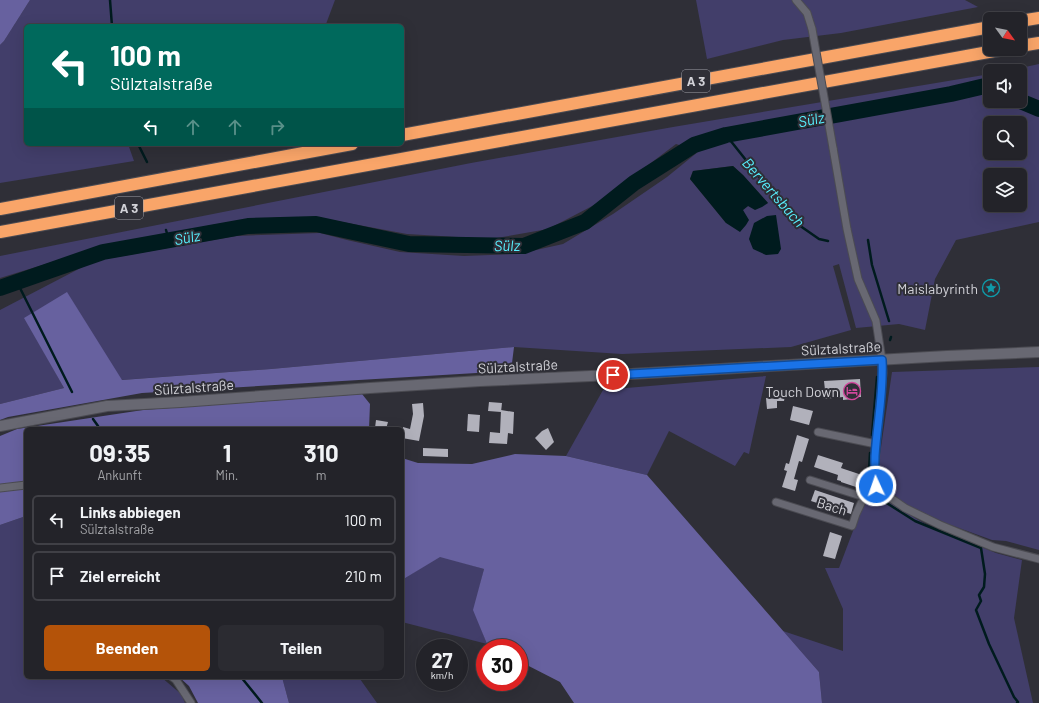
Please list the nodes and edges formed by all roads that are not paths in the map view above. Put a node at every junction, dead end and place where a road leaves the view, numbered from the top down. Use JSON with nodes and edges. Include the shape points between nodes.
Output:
{"nodes":[{"id":1,"x":796,"y":0,"type":"edge"},
{"id":2,"x":1039,"y":18,"type":"edge"},
{"id":3,"x":1027,"y":20,"type":"edge"},
{"id":4,"x":983,"y":28,"type":"edge"},
{"id":5,"x":1039,"y":43,"type":"edge"},
{"id":6,"x":1027,"y":45,"type":"edge"},
{"id":7,"x":983,"y":53,"type":"edge"},
{"id":8,"x":404,"y":135,"type":"edge"},
{"id":9,"x":341,"y":146,"type":"edge"},
{"id":10,"x":0,"y":209,"type":"edge"},
{"id":11,"x":0,"y":232,"type":"edge"},
{"id":12,"x":1039,"y":352,"type":"edge"},
{"id":13,"x":882,"y":360,"type":"junction"},
{"id":14,"x":0,"y":426,"type":"edge"},
{"id":15,"x":818,"y":432,"type":"dead end"},
{"id":16,"x":876,"y":444,"type":"junction"},
{"id":17,"x":810,"y":480,"type":"dead end"},
{"id":18,"x":24,"y":486,"type":"edge"},
{"id":19,"x":876,"y":486,"type":"junction"},
{"id":20,"x":0,"y":488,"type":"edge"},
{"id":21,"x":864,"y":497,"type":"junction"},
{"id":22,"x":776,"y":502,"type":"dead end"},
{"id":23,"x":1039,"y":559,"type":"edge"},
{"id":24,"x":175,"y":679,"type":"edge"},
{"id":25,"x":191,"y":703,"type":"edge"}],
"edges":[{"from":1,"to":13,"type":"street","bridge":true,"via":[[807,13],[812,29],[858,279],[876,321]]},
{"from":2,"to":3,"type":"highway"},
{"from":4,"to":8,"type":"highway","number":"A 3"},
{"from":5,"to":6,"type":"highway"},
{"from":7,"to":11,"type":"highway","number":"A 3"},
{"from":9,"to":10,"type":"highway","number":"A 3"},
{"from":12,"to":13,"type":"main road","name":"Sülztalstraße"},
{"from":13,"to":14,"type":"main road","name":"Sülztalstraße","via":[[480,381],[107,406]]},
{"from":13,"to":16,"type":"street"},
{"from":15,"to":16,"type":"street"},
{"from":16,"to":19,"type":"street"},
{"from":17,"to":21,"type":"street","name":"Bach"},
{"from":18,"to":20,"type":"street"},
{"from":19,"to":21,"type":"street","name":"Bach"},
{"from":19,"to":23,"type":"street","via":[[905,508],[940,526],[993,547]]},
{"from":21,"to":22,"type":"street","name":"Bach","via":[[852,526]]},
{"from":24,"to":25,"type":"street"}]}
